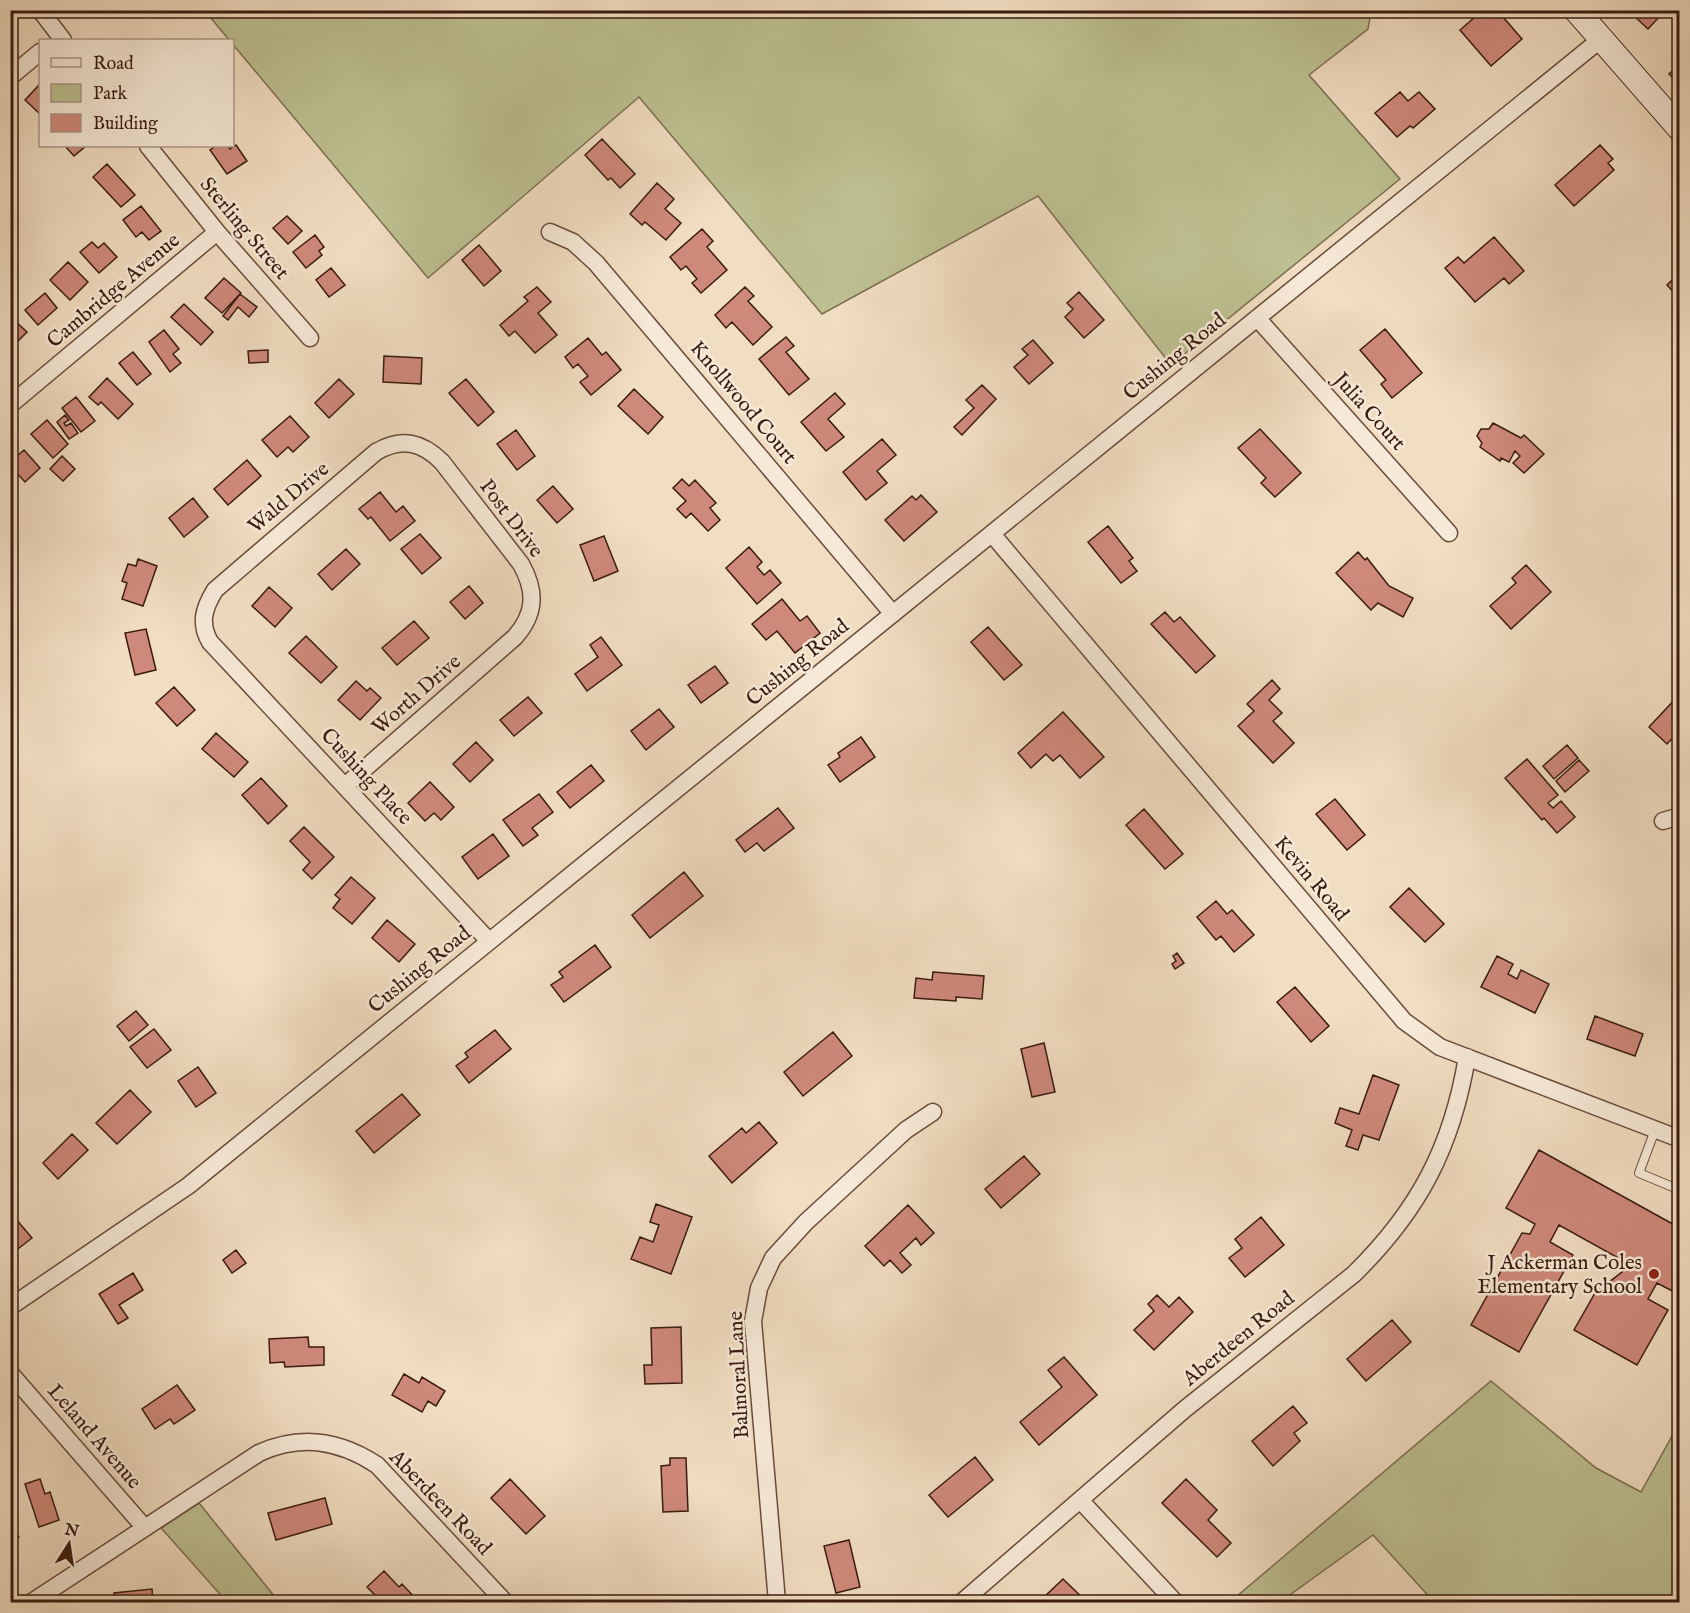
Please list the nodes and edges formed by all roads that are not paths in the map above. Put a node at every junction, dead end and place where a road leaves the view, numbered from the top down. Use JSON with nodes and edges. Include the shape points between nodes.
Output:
{"nodes":[{"id":1,"x":40,"y":10,"type":"edge"},
{"id":2,"x":1583,"y":13,"type":"edge"},
{"id":3,"x":59,"y":39,"type":"edge"},
{"id":4,"x":1601,"y":39,"type":"junction"},
{"id":5,"x":39,"y":53,"type":"edge"},
{"id":6,"x":10,"y":77,"type":"edge"},
{"id":7,"x":1680,"y":129,"type":"edge"},
{"id":8,"x":149,"y":147,"type":"edge"},
{"id":9,"x":217,"y":232,"type":"junction"},
{"id":10,"x":550,"y":232,"type":"dead end"},
{"id":11,"x":1257,"y":318,"type":"junction"},
{"id":12,"x":310,"y":339,"type":"dead end"},
{"id":13,"x":10,"y":405,"type":"edge"},
{"id":14,"x":442,"y":462,"type":"joint"},
{"id":15,"x":1449,"y":533,"type":"dead end"},
{"id":16,"x":992,"y":534,"type":"junction"},
{"id":17,"x":893,"y":614,"type":"junction"},
{"id":18,"x":515,"y":637,"type":"joint"},
{"id":19,"x":210,"y":642,"type":"joint"},
{"id":20,"x":346,"y":785,"type":"junction"},
{"id":21,"x":489,"y":941,"type":"junction"},
{"id":22,"x":1467,"y":1057,"type":"junction"},
{"id":23,"x":933,"y":1112,"type":"dead end"},
{"id":24,"x":1655,"y":1130,"type":"junction"},
{"id":25,"x":1680,"y":1139,"type":"edge"},
{"id":26,"x":1680,"y":1190,"type":"edge"},
{"id":27,"x":10,"y":1307,"type":"edge"},
{"id":28,"x":10,"y":1373,"type":"edge"},
{"id":29,"x":1080,"y":1500,"type":"junction"},
{"id":30,"x":145,"y":1528,"type":"junction"},
{"id":31,"x":32,"y":1602,"type":"edge"},
{"id":32,"x":505,"y":1602,"type":"edge"},
{"id":33,"x":777,"y":1602,"type":"edge"},
{"id":34,"x":962,"y":1602,"type":"edge"},
{"id":35,"x":1175,"y":1602,"type":"edge"}],
"edges":[{"from":1,"to":3,"type":"street"},
{"from":2,"to":4,"type":"street"},
{"from":4,"to":7,"type":"street"},
{"from":4,"to":11,"type":"street","name":"Cushing Road"},
{"from":5,"to":6,"type":"street"},
{"from":8,"to":9,"type":"street","name":"Sterling Street"},
{"from":9,"to":12,"type":"street","name":"Sterling Street"},
{"from":9,"to":13,"type":"street","name":"Cambridge Avenue"},
{"from":10,"to":17,"type":"street","name":"Knollwood Court","via":[[573,242],[596,263]]},
{"from":11,"to":15,"type":"street","name":"Julia Court"},
{"from":11,"to":16,"type":"street","name":"Cushing Road"},
{"from":14,"to":18,"type":"street","name":"Post Drive","via":[[530,581],[532,608]]},
{"from":14,"to":19,"type":"street","name":"Wald Drive","via":[[417,444],[403,442],[376,452],[215,590],[202,625]]},
{"from":16,"to":17,"type":"street","name":"Cushing Road"},
{"from":16,"to":22,"type":"street","name":"Kevin Road","via":[[1404,1021],[1440,1047]]},
{"from":17,"to":21,"type":"street","name":"Cushing Road"},
{"from":18,"to":20,"type":"street","name":"Worth Drive"},
{"from":19,"to":20,"type":"street","name":"Cushing Place"},
{"from":20,"to":21,"type":"street","name":"Cushing Place"},
{"from":21,"to":27,"type":"street","name":"Cushing Road","via":[[188,1186]]},
{"from":22,"to":24,"type":"street","name":"Kevin Road"},
{"from":22,"to":29,"type":"street","name":"Aberdeen Road","via":[[1461,1092],[1439,1160],[1422,1192],[1380,1249]]},
{"from":23,"to":33,"type":"street","name":"Balmoral Lane","via":[[906,1130],[806,1222],[773,1258],[759,1288],[753,1322]]},
{"from":24,"to":25,"type":"street","name":"Kevin Road"},
{"from":24,"to":26,"type":"lane","via":[[1639,1173]]},
{"from":28,"to":30,"type":"street","name":"Leland Avenue"},
{"from":29,"to":34,"type":"street","name":"Aberdeen Road"},
{"from":29,"to":35,"type":"street"},
{"from":30,"to":31,"type":"street","name":"Aberdeen Road"},
{"from":30,"to":32,"type":"street","name":"Aberdeen Road","via":[[259,1453],[292,1442],[326,1442],[358,1452],[377,1465]]}]}
